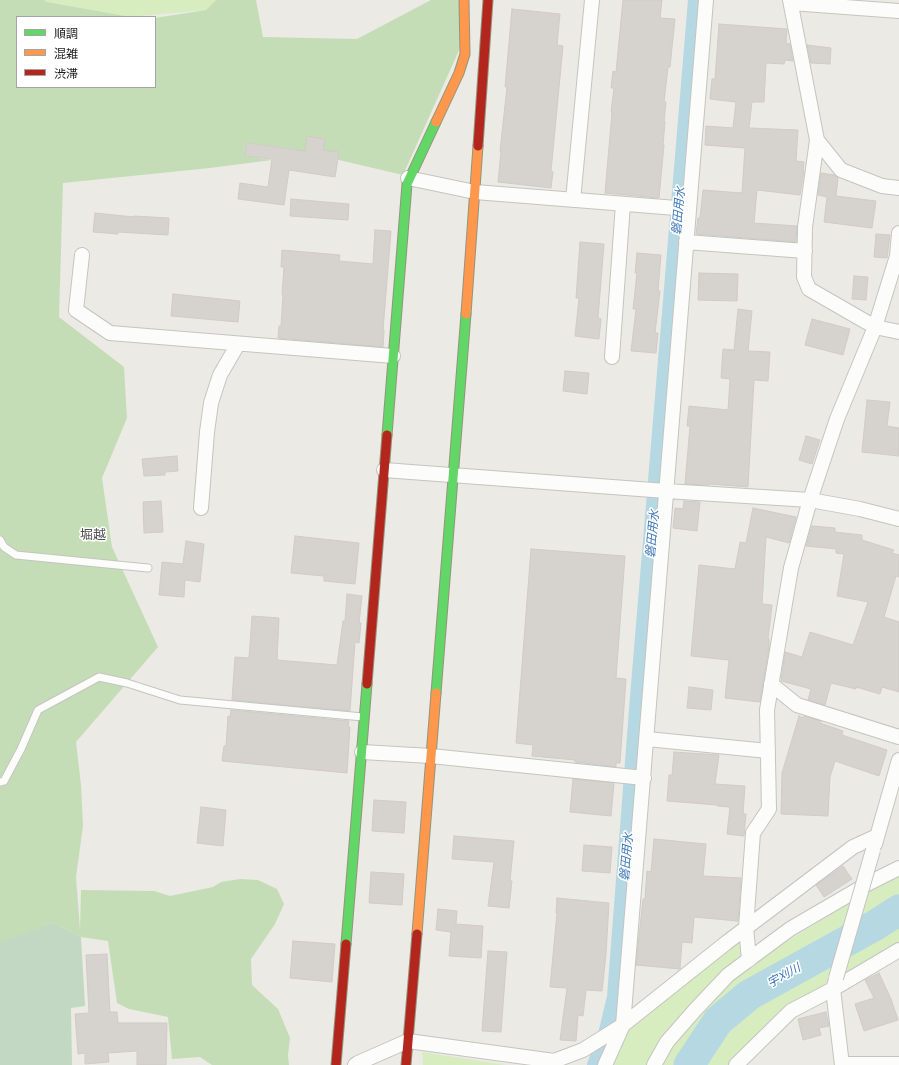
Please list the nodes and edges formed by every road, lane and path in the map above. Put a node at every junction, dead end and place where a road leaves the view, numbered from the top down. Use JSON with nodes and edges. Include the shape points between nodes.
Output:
{"nodes":[{"id":1,"x":464,"y":0,"type":"edge"},
{"id":2,"x":488,"y":0,"type":"edge"},
{"id":3,"x":592,"y":0,"type":"edge"},
{"id":4,"x":706,"y":0,"type":"edge"},
{"id":5,"x":790,"y":1,"type":"edge"},
{"id":6,"x":899,"y":11,"type":"edge"},
{"id":7,"x":817,"y":140,"type":"junction"},
{"id":8,"x":408,"y":178,"type":"junction"},
{"id":9,"x":899,"y":188,"type":"edge"},
{"id":10,"x":475,"y":192,"type":"junction"},
{"id":11,"x":573,"y":200,"type":"junction"},
{"id":12,"x":623,"y":204,"type":"junction"},
{"id":13,"x":689,"y":210,"type":"junction"},
{"id":14,"x":899,"y":234,"type":"edge"},
{"id":15,"x":686,"y":242,"type":"junction"},
{"id":16,"x":805,"y":251,"type":"junction"},
{"id":17,"x":82,"y":255,"type":"dead end"},
{"id":18,"x":875,"y":327,"type":"junction"},
{"id":19,"x":899,"y":332,"type":"edge"},
{"id":20,"x":238,"y":344,"type":"junction"},
{"id":21,"x":393,"y":356,"type":"junction"},
{"id":22,"x":612,"y":357,"type":"dead end"},
{"id":23,"x":384,"y":470,"type":"junction"},
{"id":24,"x":454,"y":476,"type":"junction"},
{"id":25,"x":666,"y":491,"type":"junction"},
{"id":26,"x":810,"y":500,"type":"junction"},
{"id":27,"x":201,"y":508,"type":"dead end"},
{"id":28,"x":899,"y":519,"type":"edge"},
{"id":29,"x":0,"y":540,"type":"edge"},
{"id":30,"x":148,"y":568,"type":"dead end"},
{"id":31,"x":772,"y":684,"type":"junction"},
{"id":32,"x":365,"y":717,"type":"junction"},
{"id":33,"x":899,"y":737,"type":"edge"},
{"id":34,"x":647,"y":739,"type":"junction"},
{"id":35,"x":768,"y":751,"type":"junction"},
{"id":36,"x":362,"y":752,"type":"junction"},
{"id":37,"x":431,"y":756,"type":"junction"},
{"id":38,"x":899,"y":760,"type":"edge"},
{"id":39,"x":644,"y":778,"type":"junction"},
{"id":40,"x":897,"y":778,"type":"edge"},
{"id":41,"x":0,"y":782,"type":"edge"},
{"id":42,"x":877,"y":836,"type":"junction"},
{"id":43,"x":899,"y":868,"type":"edge"},
{"id":44,"x":746,"y":927,"type":"junction"},
{"id":45,"x":899,"y":950,"type":"edge"},
{"id":46,"x":749,"y":960,"type":"junction"},
{"id":47,"x":835,"y":983,"type":"junction"},
{"id":48,"x":623,"y":1025,"type":"junction"},
{"id":49,"x":408,"y":1041,"type":"junction"},
{"id":50,"x":899,"y":1064,"type":"edge"},
{"id":51,"x":336,"y":1065,"type":"edge"},
{"id":52,"x":355,"y":1065,"type":"edge"},
{"id":53,"x":406,"y":1065,"type":"edge"},
{"id":54,"x":605,"y":1065,"type":"edge"},
{"id":55,"x":654,"y":1065,"type":"edge"},
{"id":56,"x":736,"y":1065,"type":"edge"},
{"id":57,"x":842,"y":1065,"type":"edge"}],
"edges":[{"from":1,"to":8,"type":"street","via":[[465,54],[460,73]]},
{"from":2,"to":10,"type":"street"},
{"from":3,"to":11,"type":"street"},
{"from":4,"to":13,"type":"street"},
{"from":5,"to":6,"type":"street"},
{"from":5,"to":7,"type":"street"},
{"from":7,"to":9,"type":"street","via":[[841,170],[882,186]]},
{"from":7,"to":16,"type":"street","via":[[805,227]]},
{"from":8,"to":10,"type":"street"},
{"from":8,"to":21,"type":"street"},
{"from":10,"to":11,"type":"street"},
{"from":10,"to":24,"type":"street"},
{"from":11,"to":12,"type":"street"},
{"from":12,"to":13,"type":"street"},
{"from":12,"to":22,"type":"street"},
{"from":13,"to":15,"type":"street"},
{"from":14,"to":18,"type":"street","via":[[897,256]]},
{"from":15,"to":16,"type":"street"},
{"from":15,"to":25,"type":"street"},
{"from":16,"to":18,"type":"street","via":[[804,277],[809,289]]},
{"from":17,"to":20,"type":"street","via":[[76,310],[110,334]]},
{"from":18,"to":19,"type":"street"},
{"from":18,"to":26,"type":"street","via":[[837,419]]},
{"from":20,"to":21,"type":"street"},
{"from":20,"to":27,"type":"street","via":[[220,375],[211,403],[206,432]]},
{"from":21,"to":23,"type":"street"},
{"from":23,"to":24,"type":"street"},
{"from":23,"to":32,"type":"street"},
{"from":24,"to":25,"type":"street"},
{"from":24,"to":37,"type":"street"},
{"from":25,"to":26,"type":"street"},
{"from":25,"to":34,"type":"street"},
{"from":26,"to":28,"type":"street"},
{"from":26,"to":31,"type":"street","via":[[791,568]]},
{"from":29,"to":30,"type":"lane","via":[[16,555]]},
{"from":31,"to":33,"type":"street","via":[[797,705]]},
{"from":31,"to":35,"type":"street","via":[[767,710]]},
{"from":32,"to":36,"type":"street"},
{"from":32,"to":41,"type":"lane","via":[[180,700],[99,677],[38,710],[22,750],[4,781]]},
{"from":34,"to":35,"type":"street"},
{"from":34,"to":39,"type":"street"},
{"from":35,"to":44,"type":"street","via":[[769,809],[753,834]]},
{"from":36,"to":37,"type":"street"},
{"from":36,"to":51,"type":"street"},
{"from":37,"to":39,"type":"street"},
{"from":37,"to":49,"type":"street"},
{"from":38,"to":40,"type":"street"},
{"from":39,"to":48,"type":"street"},
{"from":40,"to":42,"type":"street"},
{"from":42,"to":44,"type":"street","via":[[853,847]]},
{"from":42,"to":47,"type":"street","bridge":true},
{"from":43,"to":46,"type":"street","via":[[790,929]]},
{"from":44,"to":46,"type":"street"},
{"from":44,"to":48,"type":"street"},
{"from":45,"to":47,"type":"street"},
{"from":46,"to":55,"type":"street","via":[[728,975],[695,1010],[667,1042]]},
{"from":47,"to":56,"type":"street","via":[[791,1011]]},
{"from":47,"to":57,"type":"street"},
{"from":48,"to":49,"type":"street","via":[[584,1050],[554,1061]]},
{"from":48,"to":54,"type":"street"},
{"from":49,"to":52,"type":"street"},
{"from":49,"to":53,"type":"street"},
{"from":50,"to":57,"type":"street"}]}
